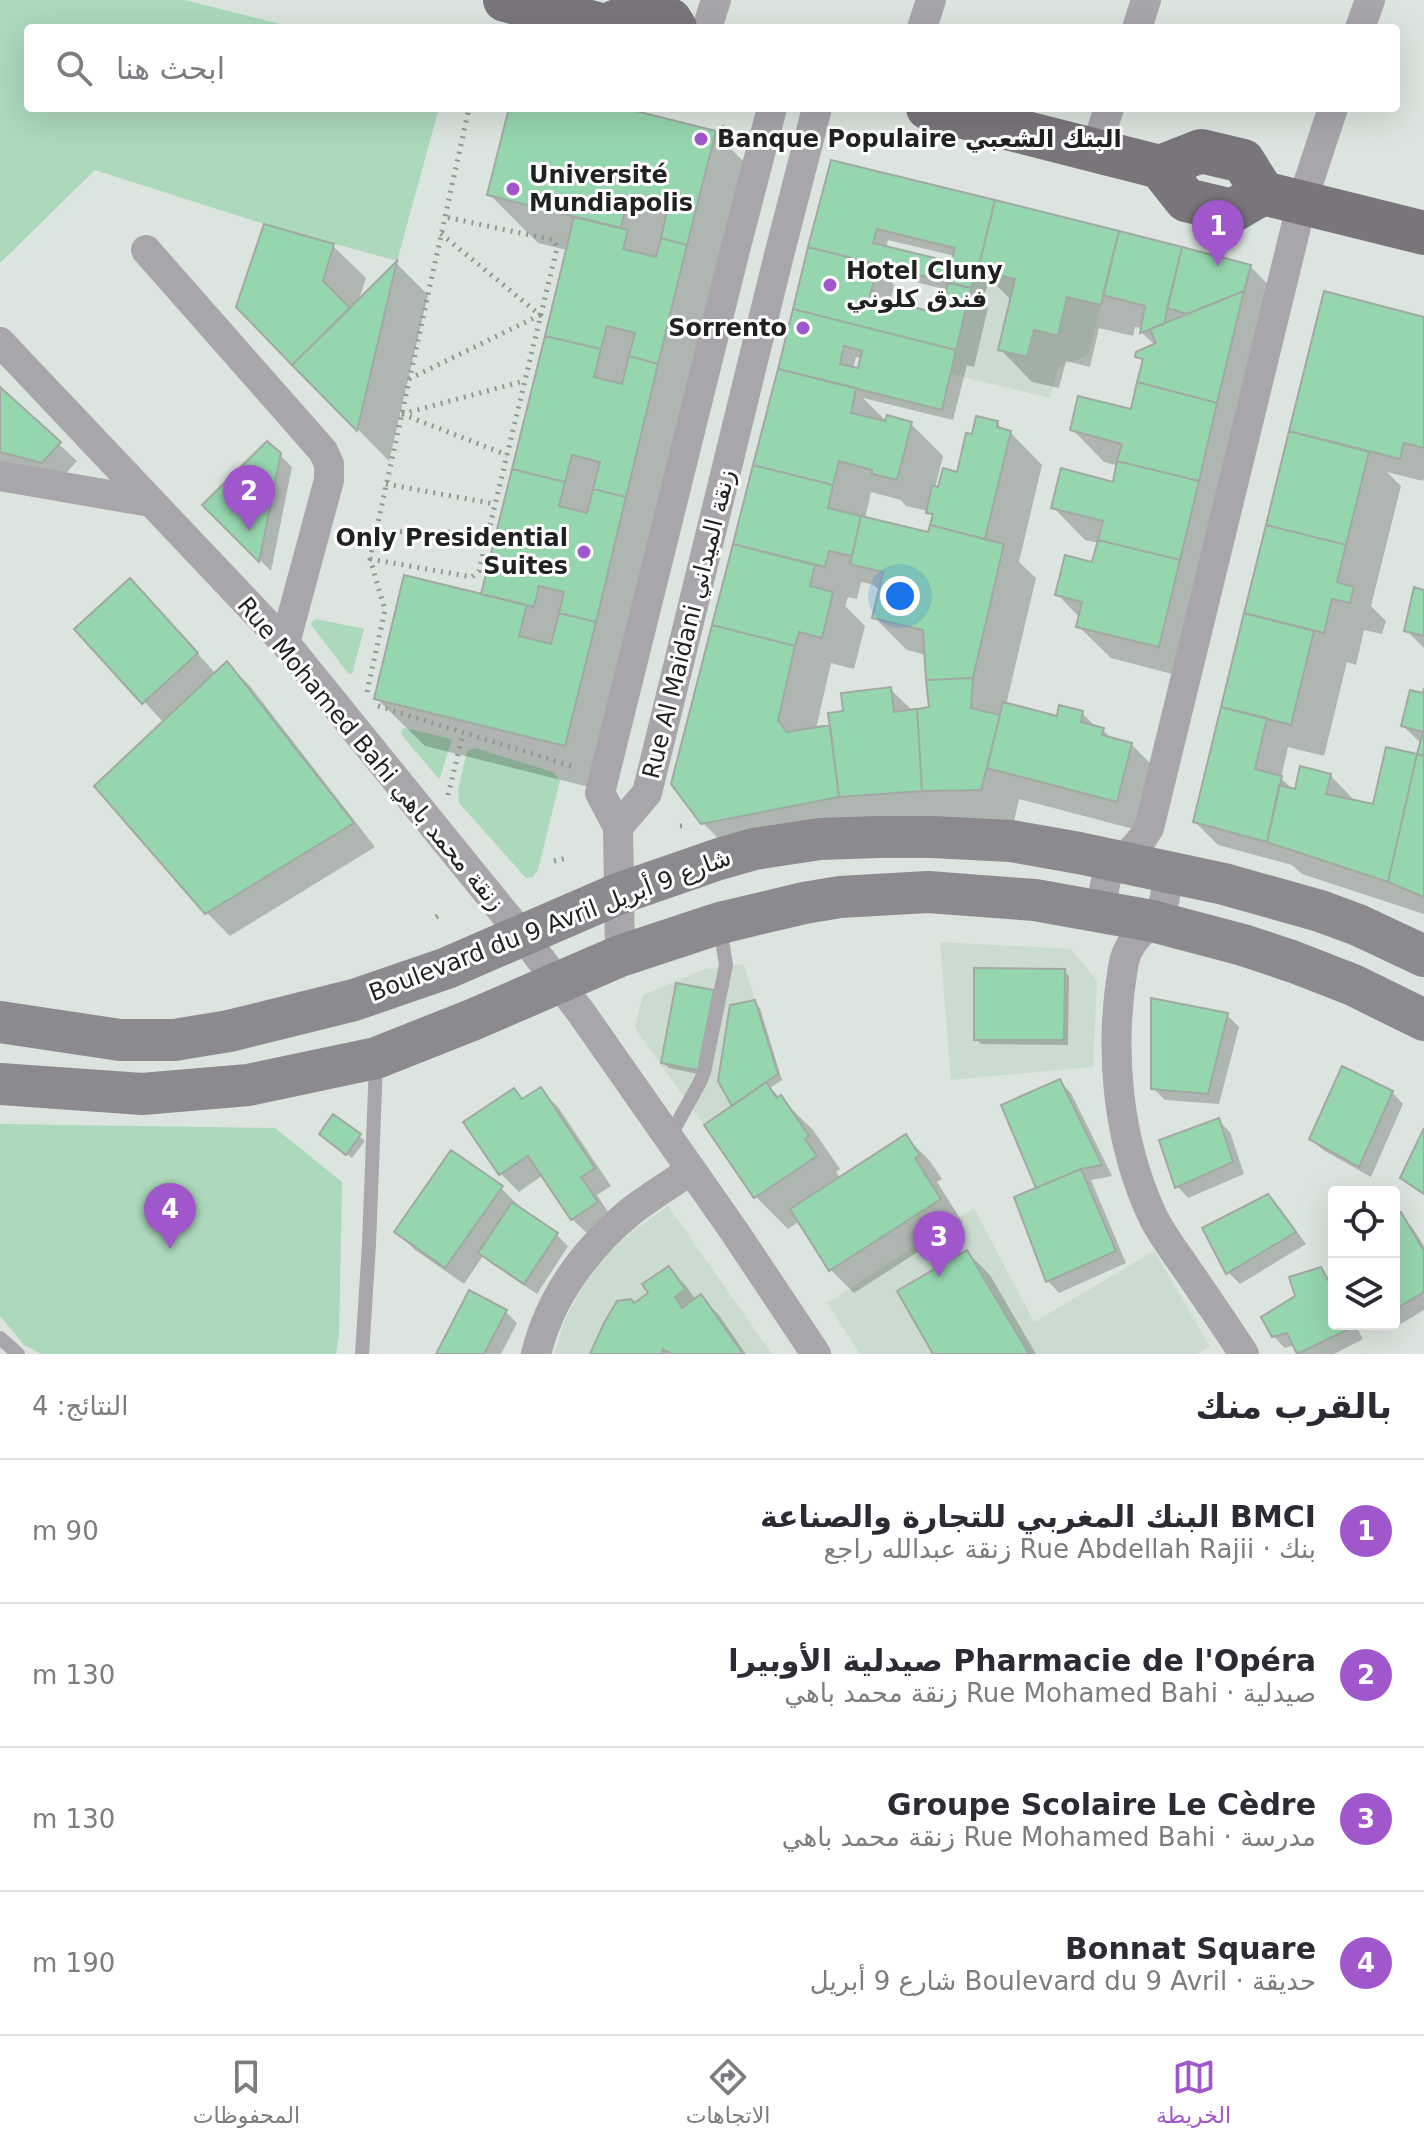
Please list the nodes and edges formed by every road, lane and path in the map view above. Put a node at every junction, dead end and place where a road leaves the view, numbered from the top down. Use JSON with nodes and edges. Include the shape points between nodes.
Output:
{"nodes":[{"id":1,"x":505,"y":0,"type":"edge"},
{"id":2,"x":716,"y":0,"type":"edge"},
{"id":3,"x":931,"y":0,"type":"edge"},
{"id":4,"x":1146,"y":0,"type":"edge"},
{"id":5,"x":1370,"y":0,"type":"edge"},
{"id":6,"x":595,"y":24,"type":"edge"},
{"id":7,"x":613,"y":24,"type":"edge"},
{"id":8,"x":672,"y":24,"type":"edge"},
{"id":9,"x":708,"y":24,"type":"edge"},
{"id":10,"x":923,"y":24,"type":"edge"},
{"id":11,"x":1138,"y":24,"type":"edge"},
{"id":12,"x":1361,"y":24,"type":"edge"},
{"id":13,"x":468,"y":112,"type":"edge"},
{"id":14,"x":771,"y":112,"type":"edge"},
{"id":15,"x":816,"y":112,"type":"edge"},
{"id":16,"x":944,"y":112,"type":"edge"},
{"id":17,"x":1108,"y":112,"type":"edge"},
{"id":18,"x":1331,"y":112,"type":"edge"},
{"id":19,"x":1095,"y":151,"type":"junction"},
{"id":20,"x":1282,"y":197,"type":"junction"},
{"id":21,"x":445,"y":217,"type":"junction"},
{"id":22,"x":440,"y":233,"type":"junction"},
{"id":23,"x":1424,"y":233,"type":"edge"},
{"id":24,"x":146,"y":250,"type":"dead end"},
{"id":25,"x":735,"y":250,"type":"junction"},
{"id":26,"x":778,"y":259,"type":"junction"},
{"id":27,"x":540,"y":315,"type":"junction"},
{"id":28,"x":0,"y":342,"type":"edge"},
{"id":29,"x":408,"y":379,"type":"junction"},
{"id":30,"x":524,"y":381,"type":"junction"},
{"id":31,"x":401,"y":414,"type":"junction"},
{"id":32,"x":507,"y":455,"type":"junction"},
{"id":33,"x":0,"y":476,"type":"edge"},
{"id":34,"x":386,"y":484,"type":"junction"},
{"id":35,"x":150,"y":502,"type":"junction"},
{"id":36,"x":495,"y":504,"type":"junction"},
{"id":37,"x":376,"y":531,"type":"junction"},
{"id":38,"x":488,"y":533,"type":"junction"},
{"id":39,"x":370,"y":559,"type":"junction"},
{"id":40,"x":285,"y":643,"type":"junction"},
{"id":41,"x":634,"y":659,"type":"junction"},
{"id":42,"x":678,"y":667,"type":"junction"},
{"id":43,"x":463,"y":734,"type":"junction"},
{"id":44,"x":576,"y":767,"type":"dead end"},
{"id":45,"x":447,"y":798,"type":"dead end"},
{"id":46,"x":688,"y":825,"type":"dead end"},
{"id":47,"x":680,"y":826,"type":"dead end"},
{"id":48,"x":618,"y":827,"type":"junction"},
{"id":49,"x":566,"y":858,"type":"dead end"},
{"id":50,"x":554,"y":861,"type":"dead end"},
{"id":51,"x":1116,"y":862,"type":"junction"},
{"id":52,"x":1164,"y":872,"type":"junction"},
{"id":53,"x":618,"y":894,"type":"junction"},
{"id":54,"x":1104,"y":911,"type":"junction"},
{"id":55,"x":1152,"y":921,"type":"junction"},
{"id":56,"x":720,"y":923,"type":"junction"},
{"id":57,"x":522,"y":935,"type":"junction"},
{"id":58,"x":620,"y":956,"type":"junction"},
{"id":59,"x":1424,"y":956,"type":"edge"},
{"id":60,"x":558,"y":981,"type":"junction"},
{"id":61,"x":1424,"y":1020,"type":"edge"},
{"id":62,"x":8,"y":1023,"type":"edge"},
{"id":63,"x":376,"y":1058,"type":"junction"},
{"id":64,"x":5,"y":1085,"type":"edge"},
{"id":65,"x":669,"y":1139,"type":"junction"},
{"id":66,"x":691,"y":1170,"type":"junction"},
{"id":67,"x":0,"y":1338,"type":"edge"},
{"id":68,"x":18,"y":1354,"type":"edge"},
{"id":69,"x":362,"y":1354,"type":"edge"},
{"id":70,"x":536,"y":1354,"type":"edge"},
{"id":71,"x":816,"y":1354,"type":"edge"},
{"id":72,"x":1244,"y":1354,"type":"edge"}],
"edges":[{"from":1,"to":6,"type":"main road"},
{"from":2,"to":9,"type":"street"},
{"from":3,"to":10,"type":"street"},
{"from":4,"to":11,"type":"street"},
{"from":5,"to":12,"type":"street"},
{"from":7,"to":8,"type":"main road","via":[[639,12]]},
{"from":13,"to":21,"type":"path"},
{"from":14,"to":25,"type":"street","name":"Rue Al Maidani زنقة الميداني"},
{"from":15,"to":26,"type":"street","name":"Rue Al Maidani زنقة الميداني"},
{"from":16,"to":19,"type":"main road"},
{"from":17,"to":19,"type":"street"},
{"from":18,"to":20,"type":"street"},
{"from":19,"to":20,"type":"main road","via":[[1160,167],[1201,151],[1223,156],[1243,161]]},
{"from":20,"to":23,"type":"main road"},
{"from":20,"to":51,"type":"street","via":[[1154,812],[1143,838]]},
{"from":21,"to":22,"type":"path"},
{"from":21,"to":27,"type":"path","via":[[554,240],[557,248]]},
{"from":22,"to":27,"type":"path"},
{"from":22,"to":29,"type":"path"},
{"from":24,"to":40,"type":"street","via":[[329,464]]},
{"from":25,"to":26,"type":"street"},
{"from":25,"to":41,"type":"street","name":"Rue Al Maidani زنقة الميداني"},
{"from":26,"to":42,"type":"street","name":"Rue Al Maidani زنقة الميداني"},
{"from":27,"to":29,"type":"path"},
{"from":27,"to":30,"type":"path"},
{"from":28,"to":35,"type":"street","name":"Rue Mohamed Bahi زنقة محمد باهي"},
{"from":29,"to":31,"type":"path"},
{"from":30,"to":31,"type":"path"},
{"from":30,"to":32,"type":"path"},
{"from":31,"to":32,"type":"path"},
{"from":31,"to":34,"type":"path"},
{"from":32,"to":36,"type":"path"},
{"from":33,"to":35,"type":"street"},
{"from":34,"to":36,"type":"path"},
{"from":34,"to":37,"type":"path"},
{"from":35,"to":40,"type":"street","name":"Rue Mohamed Bahi زنقة محمد باهي"},
{"from":36,"to":38,"type":"path"},
{"from":37,"to":38,"type":"path"},
{"from":37,"to":39,"type":"path"},
{"from":38,"to":39,"type":"path","via":[[479,571],[472,577]]},
{"from":39,"to":43,"type":"path","via":[[385,610],[368,703]]},
{"from":40,"to":57,"type":"street","name":"Rue Mohamed Bahi زنقة محمد باهي"},
{"from":41,"to":42,"type":"street"},
{"from":41,"to":48,"type":"street","name":"Rue Al Maidani زنقة الميداني","via":[[600,793]]},
{"from":42,"to":48,"type":"street","name":"Rue Al Maidani زنقة الميداني","via":[[647,793]]},
{"from":43,"to":44,"type":"path"},
{"from":43,"to":45,"type":"path"},
{"from":46,"to":47,"type":"path"},
{"from":48,"to":53,"type":"street"},
{"from":49,"to":50,"type":"path"},
{"from":51,"to":52,"type":"street","name":"Boulevard du 9 Avril شارع 9 أبريل"},
{"from":51,"to":53,"type":"street","name":"Boulevard du 9 Avril شارع 9 أبريل","via":[[1011,841],[820,839],[743,852]]},
{"from":51,"to":54,"type":"street","via":[[1104,885]]},
{"from":52,"to":55,"type":"street","via":[[1167,898]]},
{"from":52,"to":59,"type":"street","name":"Boulevard du 9 Avril شارع 9 أبريل","via":[[1320,911]]},
{"from":53,"to":57,"type":"street","name":"Boulevard du 9 Avril شارع 9 أبريل"},
{"from":53,"to":58,"type":"street"},
{"from":54,"to":55,"type":"street"},
{"from":54,"to":56,"type":"street","via":[[928,892],[840,897]]},
{"from":55,"to":61,"type":"street","via":[[1294,962]]},
{"from":55,"to":72,"type":"street","via":[[1125,955],[1117,1010],[1118,1088],[1125,1130],[1154,1218]]},
{"from":56,"to":58,"type":"street"},
{"from":56,"to":65,"type":"lane","via":[[726,965],[704,1072]]},
{"from":57,"to":60,"type":"street","name":"Rue Mohamed Bahi زنقة محمد باهي"},
{"from":57,"to":62,"type":"street","name":"Boulevard du 9 Avril شارع 9 أبريل","via":[[354,1000],[229,1031],[174,1040],[120,1040]]},
{"from":58,"to":60,"type":"street"},
{"from":60,"to":63,"type":"street"},
{"from":60,"to":65,"type":"street","name":"Rue Mohamed Bahi زنقة محمد باهي"},
{"from":62,"to":64,"type":"street"},
{"from":63,"to":64,"type":"street","via":[[248,1085],[142,1094]]},
{"from":63,"to":69,"type":"lane"},
{"from":65,"to":66,"type":"street","name":"Rue Mohamed Bahi زنقة محمد باهي"},
{"from":66,"to":70,"type":"street","via":[[592,1247],[551,1311]]},
{"from":66,"to":71,"type":"street","name":"Rue Mohamed Bahi زنقة محمد باهي"},
{"from":67,"to":68,"type":"lane"}]}
